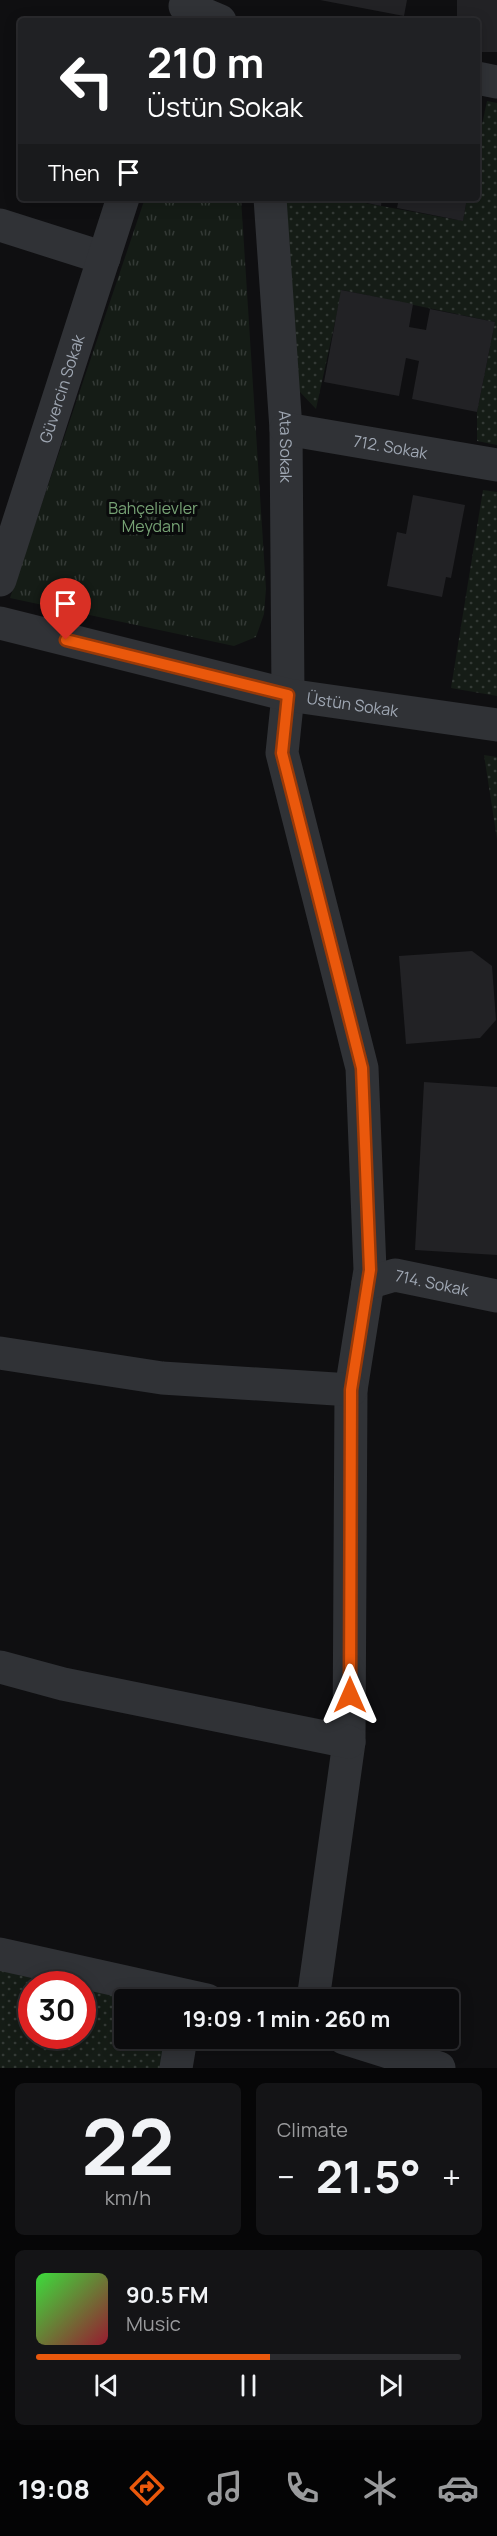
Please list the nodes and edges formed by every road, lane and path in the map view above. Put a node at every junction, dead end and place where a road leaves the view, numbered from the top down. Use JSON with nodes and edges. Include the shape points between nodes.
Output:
{"nodes":[{"id":1,"x":184,"y":9,"type":"edge"},
{"id":2,"x":211,"y":18,"type":"edge"},
{"id":3,"x":480,"y":79,"type":"edge"},
{"id":4,"x":497,"y":82,"type":"edge"},
{"id":5,"x":122,"y":201,"type":"edge"},
{"id":6,"x":270,"y":201,"type":"edge"},
{"id":7,"x":0,"y":225,"type":"edge"},
{"id":8,"x":104,"y":258,"type":"junction"},
{"id":9,"x":286,"y":429,"type":"junction"},
{"id":10,"x":497,"y":465,"type":"edge"},
{"id":11,"x":0,"y":580,"type":"edge"},
{"id":12,"x":0,"y":623,"type":"edge"},
{"id":13,"x":288,"y":695,"type":"junction"},
{"id":14,"x":497,"y":724,"type":"edge"},
{"id":15,"x":368,"y":1283,"type":"junction"},
{"id":16,"x":497,"y":1296,"type":"edge"},
{"id":17,"x":0,"y":1353,"type":"edge"},
{"id":18,"x":351,"y":1390,"type":"junction"},
{"id":19,"x":0,"y":1667,"type":"edge"},
{"id":20,"x":349,"y":1742,"type":"junction"},
{"id":21,"x":0,"y":1954,"type":"edge"},
{"id":22,"x":155,"y":1989,"type":"edge"},
{"id":23,"x":315,"y":1989,"type":"edge"},
{"id":24,"x":179,"y":2049,"type":"edge"},
{"id":25,"x":379,"y":2049,"type":"edge"},
{"id":26,"x":176,"y":2068,"type":"edge"},
{"id":27,"x":440,"y":2068,"type":"edge"}],
"edges":[{"from":1,"to":2,"type":"street"},
{"from":3,"to":4,"type":"street"},
{"from":5,"to":8,"type":"street","name":"Güvercin Sokak"},
{"from":6,"to":9,"type":"street","name":"Ata Sokak"},
{"from":7,"to":8,"type":"street"},
{"from":8,"to":11,"type":"street","name":"Güvercin Sokak"},
{"from":9,"to":10,"type":"street","name":"712. Sokak"},
{"from":9,"to":13,"type":"street","name":"Ata Sokak"},
{"from":12,"to":13,"type":"street","name":"Üstün Sokak"},
{"from":13,"to":14,"type":"street","name":"Üstün Sokak"},
{"from":13,"to":15,"type":"street","name":"Ata Sokak","via":[[282,753],[362,1068]]},
{"from":15,"to":16,"type":"street","name":"714. Sokak","via":[[395,1275]]},
{"from":15,"to":18,"type":"street","name":"Ata Sokak"},
{"from":17,"to":18,"type":"street","via":[[162,1378]]},
{"from":18,"to":20,"type":"street","name":"Ata Sokak"},
{"from":19,"to":20,"type":"street","via":[[63,1684]]},
{"from":20,"to":23,"type":"street","name":"Ata Sokak"},
{"from":21,"to":22,"type":"street"},
{"from":24,"to":26,"type":"street"},
{"from":25,"to":27,"type":"street"}]}
